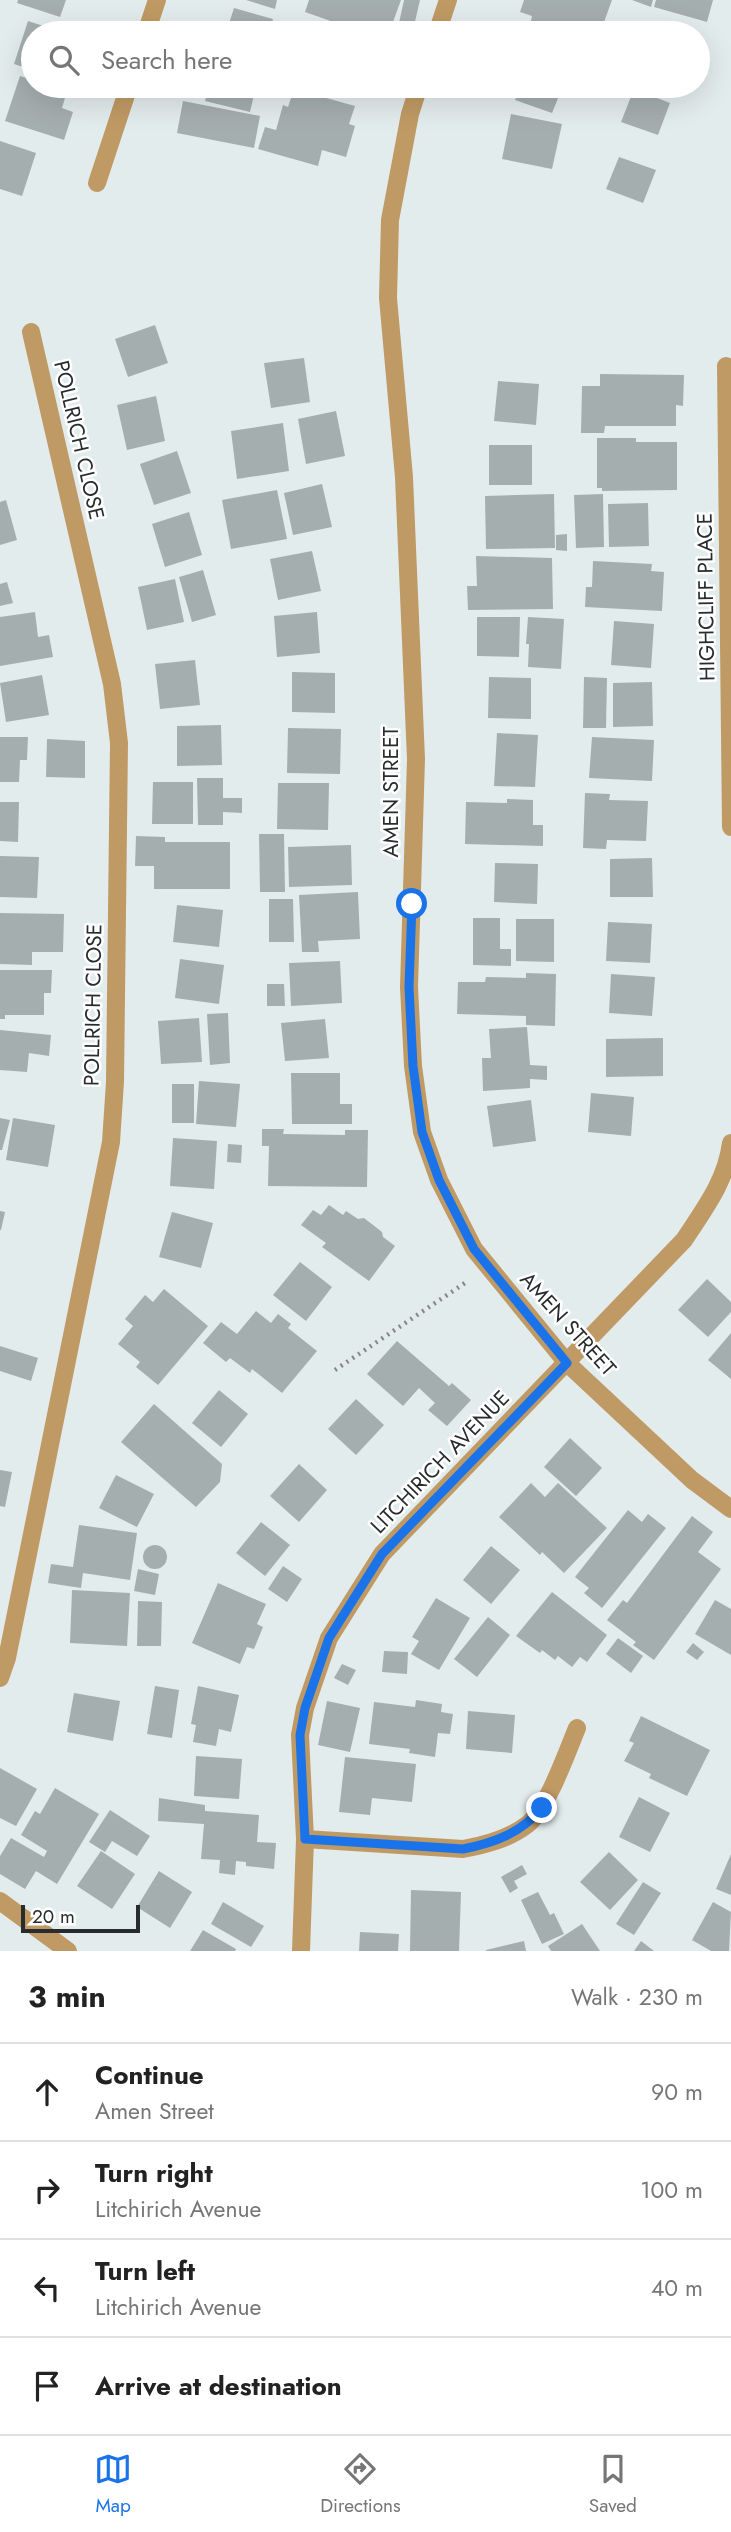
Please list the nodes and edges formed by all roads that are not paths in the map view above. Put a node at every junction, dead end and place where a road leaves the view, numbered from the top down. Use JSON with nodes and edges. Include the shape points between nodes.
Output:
{"nodes":[{"id":1,"x":157,"y":0,"type":"edge"},
{"id":2,"x":448,"y":0,"type":"edge"},
{"id":3,"x":150,"y":21,"type":"edge"},
{"id":4,"x":441,"y":21,"type":"edge"},
{"id":5,"x":125,"y":98,"type":"edge"},
{"id":6,"x":415,"y":98,"type":"edge"},
{"id":7,"x":97,"y":183,"type":"dead end"},
{"id":8,"x":31,"y":332,"type":"dead end"},
{"id":9,"x":726,"y":366,"type":"dead end"},
{"id":10,"x":731,"y":827,"type":"edge"},
{"id":11,"x":731,"y":1143,"type":"edge"},
{"id":12,"x":567,"y":1363,"type":"junction"},
{"id":13,"x":731,"y":1509,"type":"edge"},
{"id":14,"x":0,"y":1678,"type":"edge"},
{"id":15,"x":577,"y":1728,"type":"dead end"},
{"id":16,"x":305,"y":1839,"type":"junction"},
{"id":17,"x":0,"y":1901,"type":"edge"},
{"id":18,"x":68,"y":1951,"type":"edge"},
{"id":19,"x":301,"y":1951,"type":"edge"}],
"edges":[{"from":1,"to":3,"type":"street"},
{"from":2,"to":4,"type":"street"},
{"from":5,"to":7,"type":"street"},
{"from":6,"to":12,"type":"street","name":"AMEN STREET","via":[[390,220],[388,298],[404,477],[416,759],[409,987],[413,1066],[422,1132],[439,1180],[474,1249]]},
{"from":8,"to":14,"type":"street","name":"POLLRICH CLOSE","via":[[112,684],[117,731],[115,1083],[107,1162]]},
{"from":9,"to":10,"type":"street","name":"HIGHCLIFF PLACE"},
{"from":11,"to":12,"type":"street","via":[[717,1191],[684,1240]]},
{"from":12,"to":13,"type":"street","name":"AMEN STREET","via":[[692,1480]]},
{"from":12,"to":16,"type":"street","name":"LITCHIRICH AVENUE","via":[[382,1554],[329,1638],[300,1735]]},
{"from":15,"to":16,"type":"street","via":[[542,1808],[529,1824],[485,1845],[463,1849]]},
{"from":16,"to":19,"type":"street","name":"LITCHIRICH AVENUE"},
{"from":17,"to":18,"type":"street"}]}
